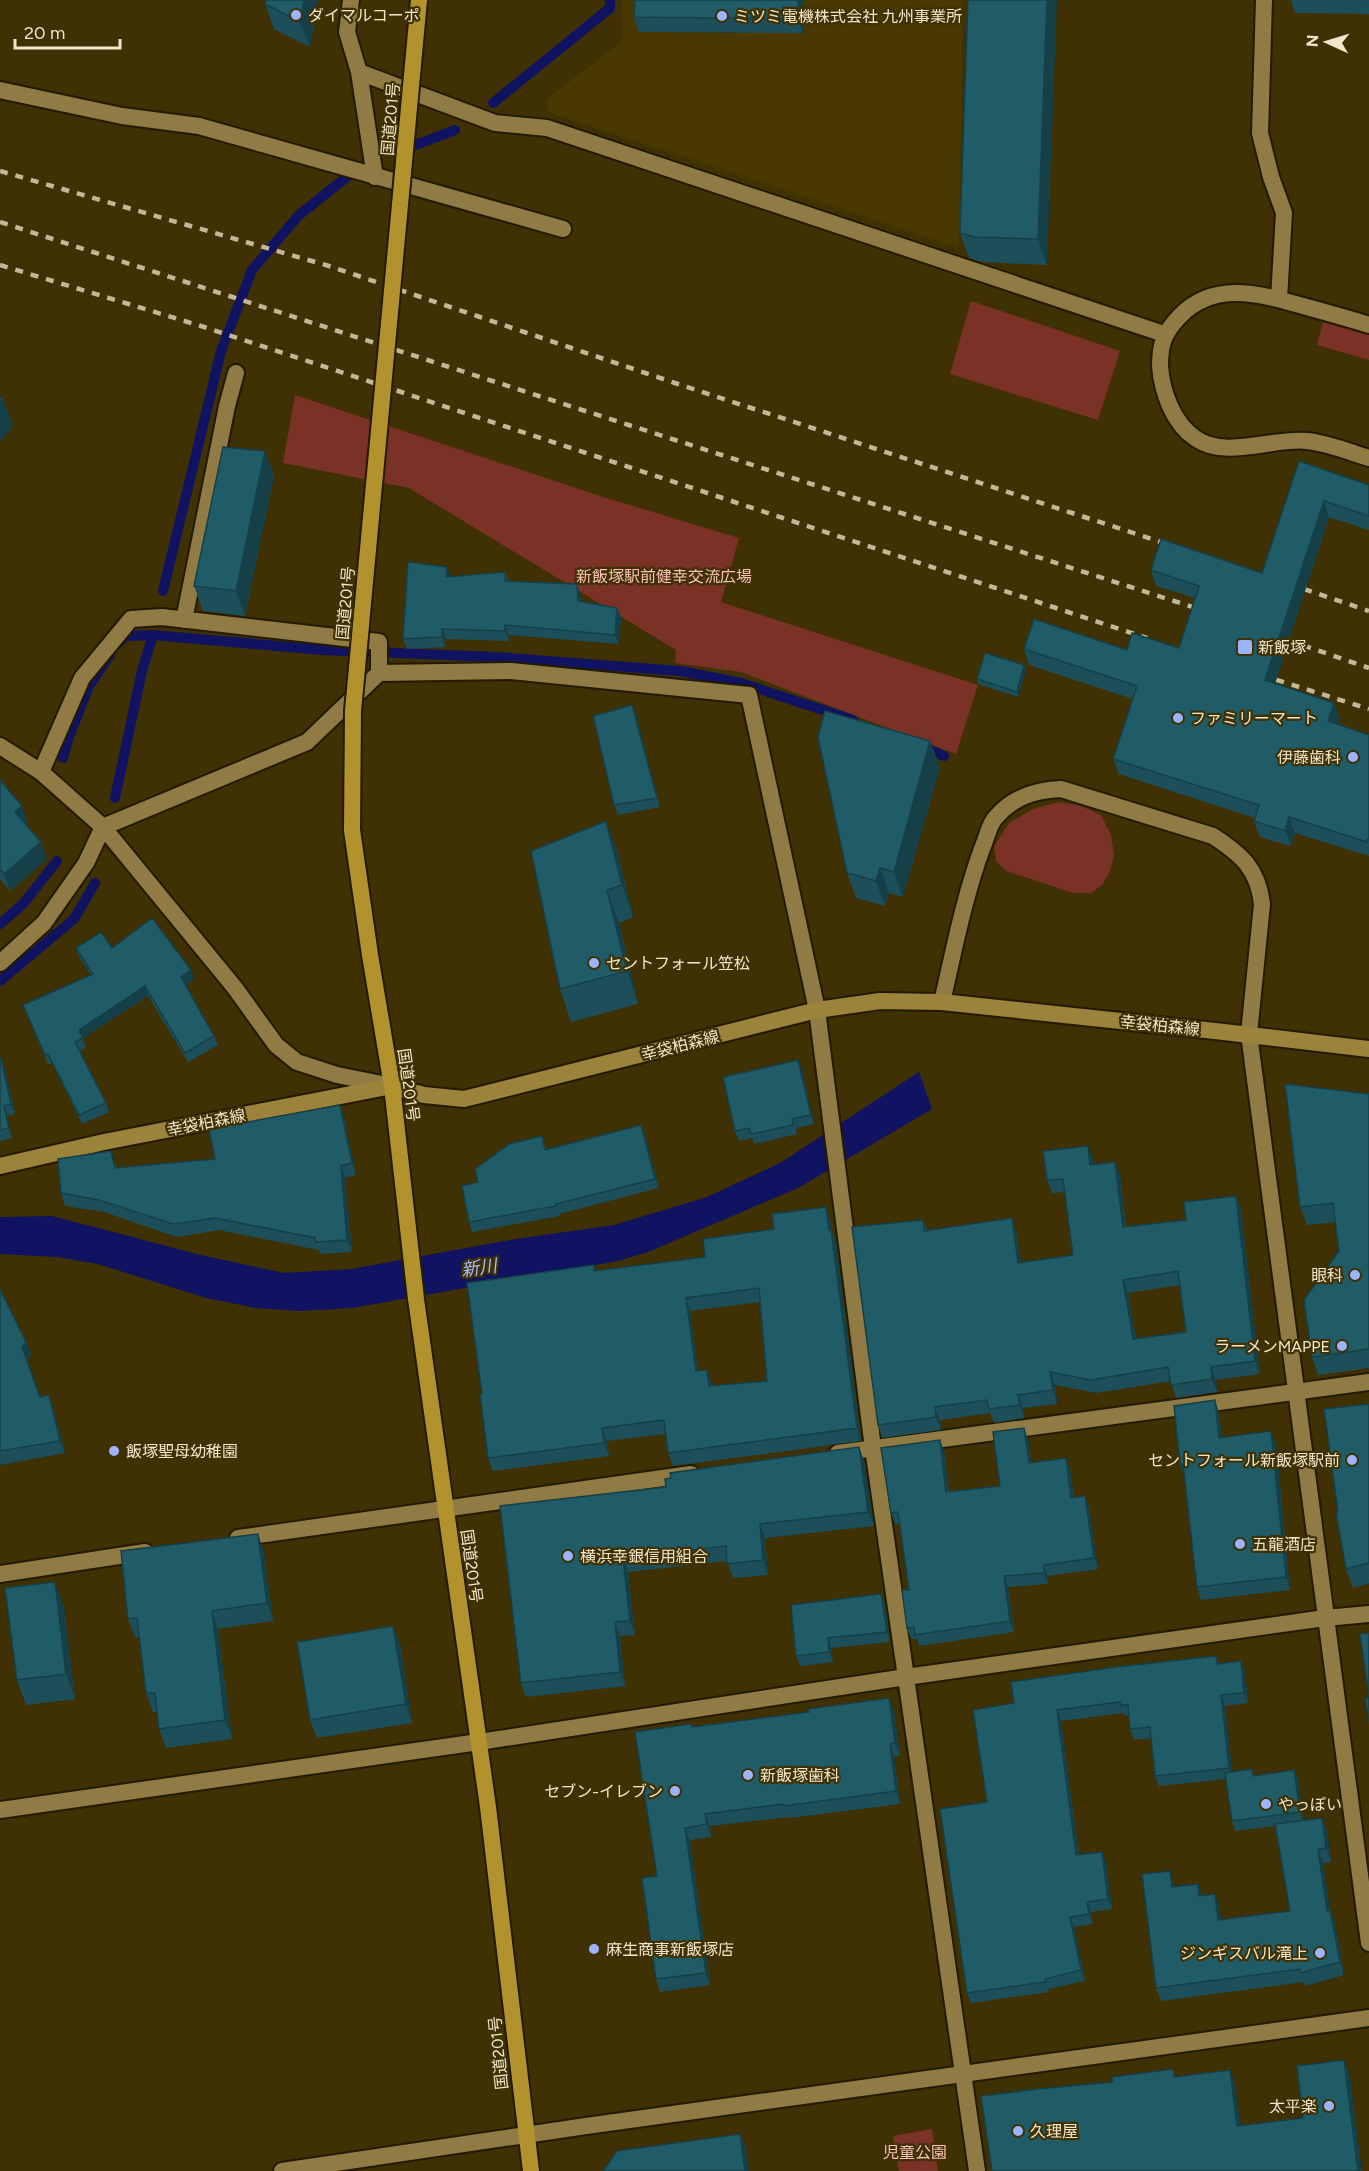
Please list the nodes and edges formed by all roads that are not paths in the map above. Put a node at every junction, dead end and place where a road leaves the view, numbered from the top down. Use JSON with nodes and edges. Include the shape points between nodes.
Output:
{"nodes":[{"id":1,"x":351,"y":0,"type":"edge"},
{"id":2,"x":419,"y":0,"type":"edge"},
{"id":3,"x":1264,"y":0,"type":"edge"},
{"id":4,"x":359,"y":72,"type":"junction"},
{"id":5,"x":0,"y":90,"type":"edge"},
{"id":6,"x":375,"y":177,"type":"junction"},
{"id":7,"x":563,"y":229,"type":"dead end"},
{"id":8,"x":1279,"y":299,"type":"junction"},
{"id":9,"x":1369,"y":325,"type":"edge"},
{"id":10,"x":1164,"y":334,"type":"junction"},
{"id":11,"x":236,"y":373,"type":"dead end"},
{"id":12,"x":1369,"y":458,"type":"edge"},
{"id":13,"x":184,"y":620,"type":"junction"},
{"id":14,"x":379,"y":673,"type":"junction"},
{"id":15,"x":0,"y":746,"type":"edge"},
{"id":16,"x":41,"y":772,"type":"junction"},
{"id":17,"x":103,"y":827,"type":"junction"},
{"id":18,"x":0,"y":963,"type":"edge"},
{"id":19,"x":942,"y":1002,"type":"junction"},
{"id":20,"x":817,"y":1010,"type":"junction"},
{"id":21,"x":1249,"y":1034,"type":"junction"},
{"id":22,"x":1369,"y":1049,"type":"edge"},
{"id":23,"x":392,"y":1086,"type":"junction"},
{"id":24,"x":0,"y":1166,"type":"edge"},
{"id":25,"x":1369,"y":1382,"type":"edge"},
{"id":26,"x":1296,"y":1392,"type":"junction"},
{"id":27,"x":873,"y":1448,"type":"junction"},
{"id":28,"x":826,"y":1455,"type":"edge"},
{"id":29,"x":709,"y":1471,"type":"edge"},
{"id":30,"x":446,"y":1508,"type":"junction"},
{"id":31,"x":222,"y":1541,"type":"edge"},
{"id":32,"x":164,"y":1549,"type":"edge"},
{"id":33,"x":0,"y":1574,"type":"edge"},
{"id":34,"x":1369,"y":1614,"type":"edge"},
{"id":35,"x":1325,"y":1618,"type":"junction"},
{"id":36,"x":906,"y":1677,"type":"junction"},
{"id":37,"x":478,"y":1742,"type":"junction"},
{"id":38,"x":0,"y":1810,"type":"edge"},
{"id":39,"x":1369,"y":1943,"type":"edge"},
{"id":40,"x":1369,"y":2018,"type":"edge"},
{"id":41,"x":964,"y":2075,"type":"junction"},
{"id":42,"x":525,"y":2136,"type":"junction"},
{"id":43,"x":282,"y":2171,"type":"edge"},
{"id":44,"x":531,"y":2171,"type":"edge"},
{"id":45,"x":977,"y":2171,"type":"edge"}],
"edges":[{"from":1,"to":4,"type":"street","via":[[347,32]]},
{"from":2,"to":23,"type":"highway","name":"国道201号","bridge":true,"via":[[353,711],[352,830]]},
{"from":3,"to":8,"type":"street","via":[[1260,133],[1284,213]]},
{"from":4,"to":6,"type":"street"},
{"from":4,"to":10,"type":"street","via":[[495,123],[547,128]]},
{"from":5,"to":6,"type":"street","via":[[122,116],[199,126]]},
{"from":6,"to":7,"type":"street"},
{"from":8,"to":9,"type":"street"},
{"from":8,"to":10,"type":"street","via":[[1234,292],[1215,295],[1192,306]]},
{"from":10,"to":12,"type":"street","via":[[1160,364],[1163,391],[1184,428],[1195,439],[1227,447],[1307,440]]},
{"from":11,"to":13,"type":"street"},
{"from":13,"to":14,"type":"street","via":[[379,642]]},
{"from":13,"to":16,"type":"street","via":[[131,619],[82,678]]},
{"from":14,"to":17,"type":"street","via":[[307,742]]},
{"from":14,"to":20,"type":"street","via":[[511,671],[749,695]]},
{"from":15,"to":16,"type":"street"},
{"from":16,"to":17,"type":"street"},
{"from":17,"to":18,"type":"street","via":[[86,863],[44,923]]},
{"from":17,"to":23,"type":"street","via":[[235,988],[276,1045],[297,1062]]},
{"from":19,"to":20,"type":"main road","name":"幸袋柏森線","via":[[880,1001]]},
{"from":19,"to":21,"type":"main road","name":"幸袋柏森線"},
{"from":19,"to":21,"type":"street","via":[[964,902],[993,819],[1021,797],[1042,789],[1061,789],[1213,836],[1234,850],[1254,873],[1262,904]]},
{"from":20,"to":23,"type":"main road","name":"幸袋柏森線","via":[[464,1099],[424,1095]]},
{"from":20,"to":27,"type":"street"},
{"from":21,"to":22,"type":"main road","name":"幸袋柏森線"},
{"from":21,"to":26,"type":"street"},
{"from":23,"to":24,"type":"main road","name":"幸袋柏森線"},
{"from":23,"to":30,"type":"highway","name":"国道201号","via":[[416,1299]]},
{"from":25,"to":26,"type":"street"},
{"from":26,"to":27,"type":"street"},
{"from":26,"to":35,"type":"street"},
{"from":27,"to":28,"type":"street"},
{"from":27,"to":36,"type":"street"},
{"from":29,"to":30,"type":"street"},
{"from":30,"to":31,"type":"street"},
{"from":30,"to":37,"type":"highway","name":"国道201号"},
{"from":32,"to":33,"type":"street"},
{"from":34,"to":35,"type":"street"},
{"from":35,"to":36,"type":"street"},
{"from":35,"to":39,"type":"street"},
{"from":36,"to":37,"type":"street"},
{"from":36,"to":41,"type":"street"},
{"from":37,"to":38,"type":"street"},
{"from":37,"to":42,"type":"highway","name":"国道201号"},
{"from":40,"to":41,"type":"street"},
{"from":41,"to":42,"type":"street"},
{"from":41,"to":45,"type":"street"},
{"from":42,"to":43,"type":"street"},
{"from":42,"to":44,"type":"highway","name":"国道201号"}]}
